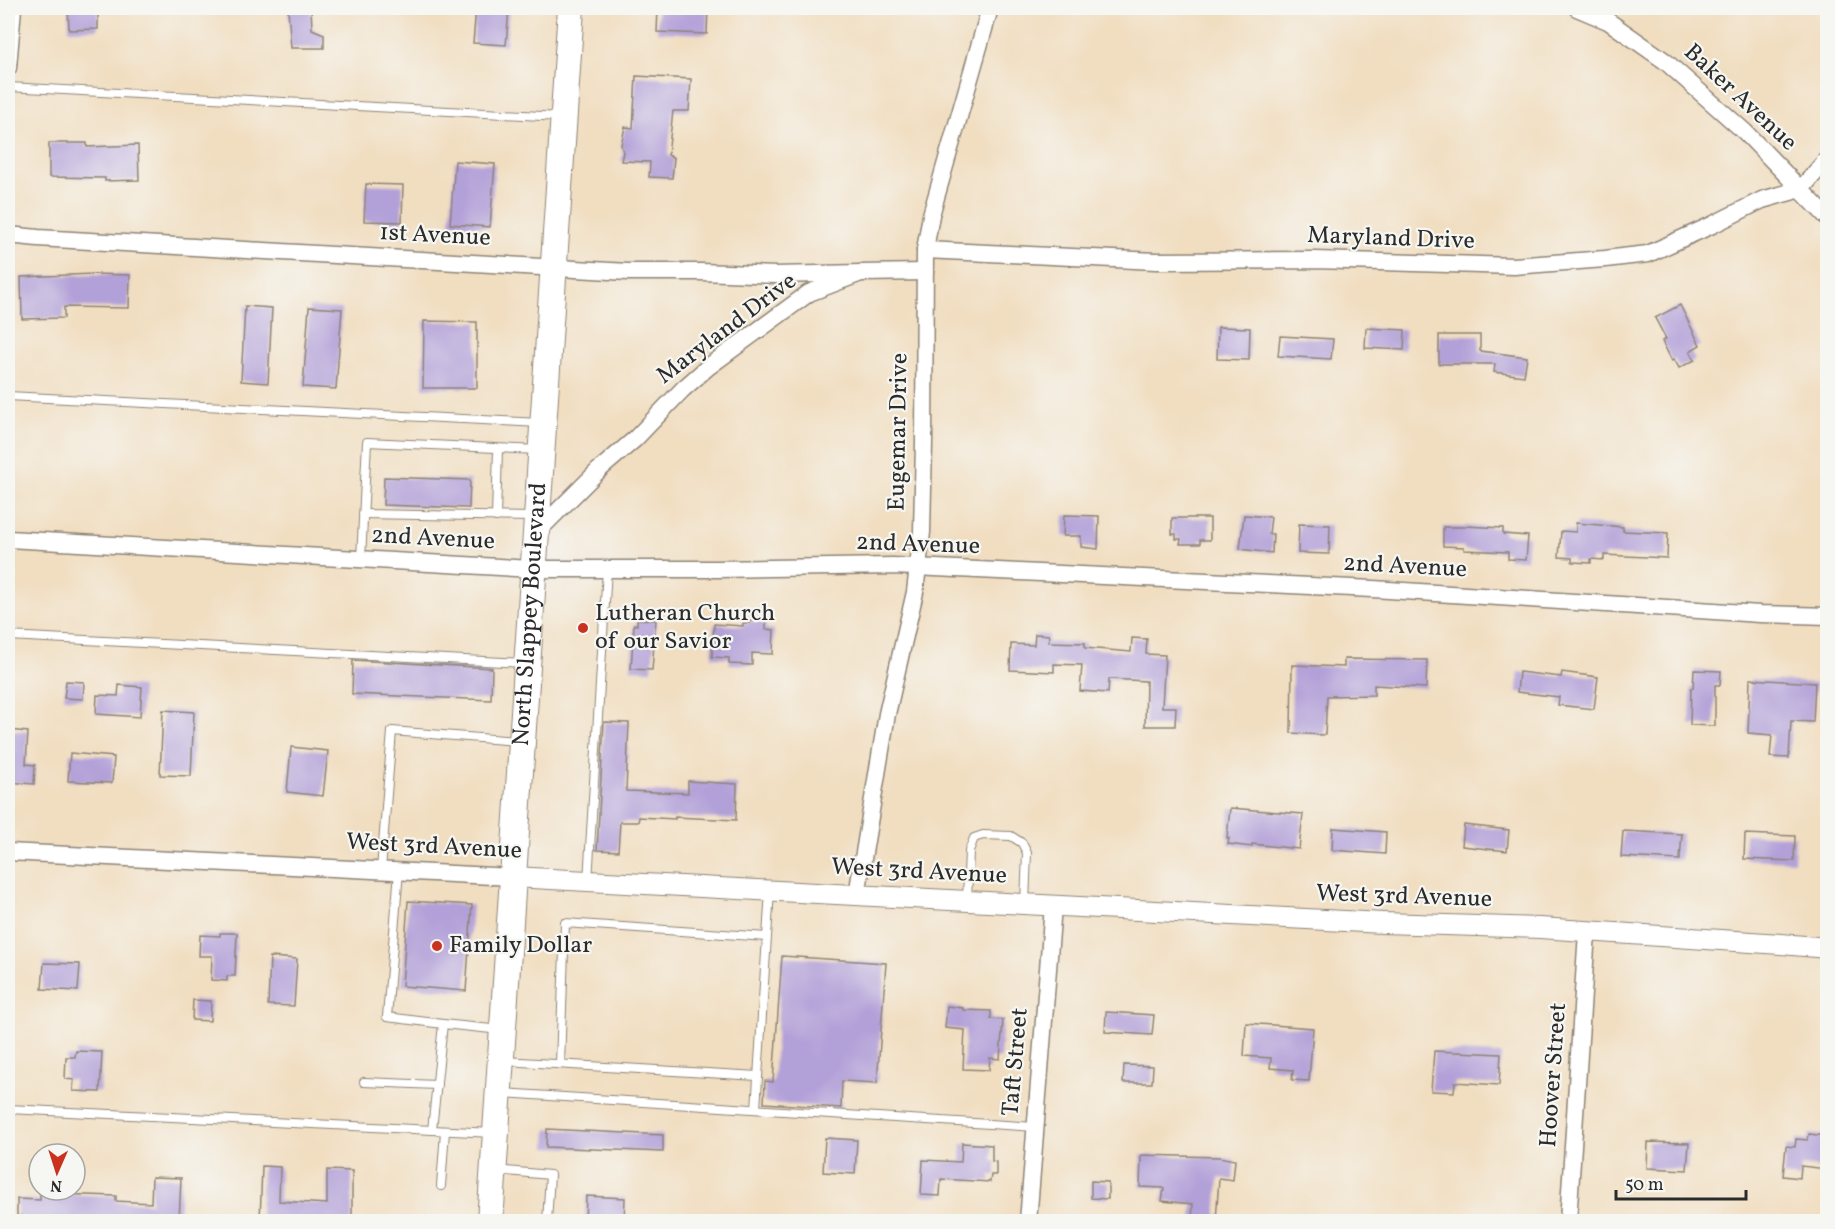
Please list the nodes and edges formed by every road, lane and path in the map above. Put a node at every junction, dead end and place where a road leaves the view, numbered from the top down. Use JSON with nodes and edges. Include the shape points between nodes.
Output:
{"nodes":[{"id":1,"x":13,"y":8,"type":"edge"},
{"id":2,"x":571,"y":8,"type":"edge"},
{"id":3,"x":990,"y":8,"type":"edge"},
{"id":4,"x":1577,"y":8,"type":"edge"},
{"id":5,"x":1599,"y":13,"type":"edge"},
{"id":6,"x":8,"y":68,"type":"edge"},
{"id":7,"x":8,"y":87,"type":"edge"},
{"id":8,"x":564,"y":117,"type":"junction"},
{"id":9,"x":1827,"y":158,"type":"edge"},
{"id":10,"x":1801,"y":189,"type":"junction"},
{"id":11,"x":1827,"y":218,"type":"edge"},
{"id":12,"x":8,"y":235,"type":"edge"},
{"id":13,"x":925,"y":250,"type":"junction"},
{"id":14,"x":554,"y":266,"type":"junction"},
{"id":15,"x":925,"y":272,"type":"junction"},
{"id":16,"x":861,"y":273,"type":"junction"},
{"id":17,"x":8,"y":396,"type":"edge"},
{"id":18,"x":543,"y":423,"type":"junction"},
{"id":19,"x":498,"y":449,"type":"junction"},
{"id":20,"x":541,"y":450,"type":"junction"},
{"id":21,"x":363,"y":514,"type":"junction"},
{"id":22,"x":496,"y":517,"type":"junction"},
{"id":23,"x":536,"y":525,"type":"junction"},
{"id":24,"x":8,"y":539,"type":"edge"},
{"id":25,"x":361,"y":559,"type":"junction"},
{"id":26,"x":918,"y":567,"type":"junction"},
{"id":27,"x":533,"y":569,"type":"junction"},
{"id":28,"x":607,"y":569,"type":"junction"},
{"id":29,"x":1827,"y":616,"type":"edge"},
{"id":30,"x":8,"y":636,"type":"edge"},
{"id":31,"x":527,"y":664,"type":"junction"},
{"id":32,"x":522,"y":741,"type":"junction"},
{"id":33,"x":8,"y":852,"type":"edge"},
{"id":34,"x":381,"y":870,"type":"junction"},
{"id":35,"x":399,"y":871,"type":"junction"},
{"id":36,"x":513,"y":877,"type":"junction"},
{"id":37,"x":588,"y":882,"type":"junction"},
{"id":38,"x":770,"y":890,"type":"junction"},
{"id":39,"x":857,"y":895,"type":"junction"},
{"id":40,"x":967,"y":900,"type":"junction"},
{"id":41,"x":1025,"y":904,"type":"junction"},
{"id":42,"x":1053,"y":906,"type":"junction"},
{"id":43,"x":1587,"y":932,"type":"junction"},
{"id":44,"x":767,"y":937,"type":"junction"},
{"id":45,"x":1827,"y":948,"type":"edge"},
{"id":46,"x":443,"y":1024,"type":"junction"},
{"id":47,"x":503,"y":1030,"type":"junction"},
{"id":48,"x":501,"y":1061,"type":"junction"},
{"id":49,"x":560,"y":1064,"type":"junction"},
{"id":50,"x":758,"y":1076,"type":"junction"},
{"id":51,"x":364,"y":1082,"type":"dead end"},
{"id":52,"x":437,"y":1085,"type":"junction"},
{"id":53,"x":499,"y":1093,"type":"junction"},
{"id":54,"x":8,"y":1109,"type":"edge"},
{"id":55,"x":756,"y":1109,"type":"junction"},
{"id":56,"x":1035,"y":1127,"type":"junction"},
{"id":57,"x":432,"y":1130,"type":"junction"},
{"id":58,"x":445,"y":1131,"type":"junction"},
{"id":59,"x":496,"y":1133,"type":"junction"},
{"id":60,"x":494,"y":1170,"type":"junction"},
{"id":61,"x":441,"y":1186,"type":"dead end"},
{"id":62,"x":490,"y":1221,"type":"edge"},
{"id":63,"x":547,"y":1221,"type":"edge"},
{"id":64,"x":1028,"y":1221,"type":"edge"},
{"id":65,"x":1568,"y":1221,"type":"edge"}],
"edges":[{"from":1,"to":6,"type":"street"},
{"from":2,"to":8,"type":"main road","name":"North Slappey Boulevard"},
{"from":3,"to":13,"type":"street","name":"Eugemar Drive","via":[[931,215]]},
{"from":4,"to":5,"type":"street","name":"Baker Avenue"},
{"from":5,"to":10,"type":"street","name":"Baker Avenue","via":[[1665,61],[1745,132]]},
{"from":7,"to":8,"type":"lane"},
{"from":8,"to":14,"type":"main road","name":"North Slappey Boulevard"},
{"from":9,"to":10,"type":"street"},
{"from":10,"to":11,"type":"street","name":"Baker Avenue"},
{"from":10,"to":13,"type":"street","name":"Maryland Drive","via":[[1762,200],[1648,254],[1514,266],[1315,260],[1156,261]]},
{"from":12,"to":14,"type":"street","name":"1st Avenue"},
{"from":13,"to":15,"type":"street","name":"Eugemar Drive"},
{"from":14,"to":16,"type":"street","name":"1st Avenue","via":[[628,272]]},
{"from":14,"to":18,"type":"main road","name":"North Slappey Boulevard"},
{"from":15,"to":16,"type":"street","name":"Maryland Drive"},
{"from":15,"to":26,"type":"street","name":"Eugemar Drive","via":[[922,532]]},
{"from":16,"to":23,"type":"street","name":"Maryland Drive","via":[[809,293],[708,367],[635,439]]},
{"from":17,"to":18,"type":"lane"},
{"from":18,"to":20,"type":"main road","name":"North Slappey Boulevard"},
{"from":19,"to":20,"type":"lane"},
{"from":19,"to":21,"type":"lane","via":[[368,442]]},
{"from":19,"to":22,"type":"lane"},
{"from":20,"to":23,"type":"main road","name":"North Slappey Boulevard"},
{"from":21,"to":22,"type":"lane"},
{"from":21,"to":25,"type":"lane"},
{"from":22,"to":23,"type":"lane"},
{"from":23,"to":27,"type":"main road","name":"North Slappey Boulevard"},
{"from":24,"to":25,"type":"street","name":"2nd Avenue"},
{"from":25,"to":27,"type":"street","name":"2nd Avenue"},
{"from":26,"to":28,"type":"street","name":"2nd Avenue"},
{"from":26,"to":29,"type":"street","name":"2nd Avenue"},
{"from":26,"to":39,"type":"street","name":"Eugemar Drive","via":[[887,714]]},
{"from":27,"to":28,"type":"street","name":"2nd Avenue"},
{"from":27,"to":31,"type":"main road","name":"North Slappey Boulevard"},
{"from":28,"to":37,"type":"lane"},
{"from":30,"to":31,"type":"lane"},
{"from":31,"to":32,"type":"main road","name":"North Slappey Boulevard"},
{"from":32,"to":34,"type":"lane","via":[[392,731]]},
{"from":32,"to":36,"type":"main road","name":"North Slappey Boulevard"},
{"from":33,"to":34,"type":"street","name":"West 3rd Avenue"},
{"from":34,"to":35,"type":"street","name":"West 3rd Avenue"},
{"from":35,"to":36,"type":"street","name":"West 3rd Avenue"},
{"from":35,"to":46,"type":"lane","via":[[387,1017]]},
{"from":36,"to":37,"type":"street","name":"West 3rd Avenue"},
{"from":36,"to":47,"type":"main road","name":"North Slappey Boulevard"},
{"from":37,"to":38,"type":"street","name":"West 3rd Avenue"},
{"from":38,"to":39,"type":"street","name":"West 3rd Avenue"},
{"from":38,"to":44,"type":"lane"},
{"from":39,"to":40,"type":"street","name":"West 3rd Avenue"},
{"from":40,"to":41,"type":"street","name":"West 3rd Avenue"},
{"from":40,"to":41,"type":"lane","via":[[969,851],[974,838],[983,834],[1011,836],[1022,843],[1027,853]]},
{"from":41,"to":42,"type":"street","name":"West 3rd Avenue"},
{"from":42,"to":43,"type":"street","name":"West 3rd Avenue"},
{"from":42,"to":56,"type":"street","name":"Taft Street"},
{"from":43,"to":45,"type":"street","name":"West 3rd Avenue"},
{"from":43,"to":65,"type":"street","name":"Hoover Street"},
{"from":44,"to":49,"type":"lane","via":[[565,923]]},
{"from":44,"to":50,"type":"lane"},
{"from":46,"to":47,"type":"lane"},
{"from":46,"to":52,"type":"lane"},
{"from":47,"to":48,"type":"main road","name":"North Slappey Boulevard"},
{"from":48,"to":49,"type":"lane"},
{"from":48,"to":53,"type":"main road","name":"North Slappey Boulevard"},
{"from":49,"to":50,"type":"lane"},
{"from":50,"to":55,"type":"lane"},
{"from":51,"to":52,"type":"lane"},
{"from":52,"to":57,"type":"lane"},
{"from":53,"to":55,"type":"lane"},
{"from":53,"to":59,"type":"main road","name":"North Slappey Boulevard"},
{"from":54,"to":57,"type":"lane"},
{"from":55,"to":56,"type":"lane"},
{"from":56,"to":64,"type":"street","name":"Taft Street"},
{"from":57,"to":58,"type":"lane"},
{"from":58,"to":59,"type":"lane"},
{"from":58,"to":61,"type":"lane"},
{"from":59,"to":60,"type":"main road","name":"North Slappey Boulevard"},
{"from":60,"to":62,"type":"main road","name":"North Slappey Boulevard"},
{"from":60,"to":63,"type":"lane","via":[[549,1174]]}]}
